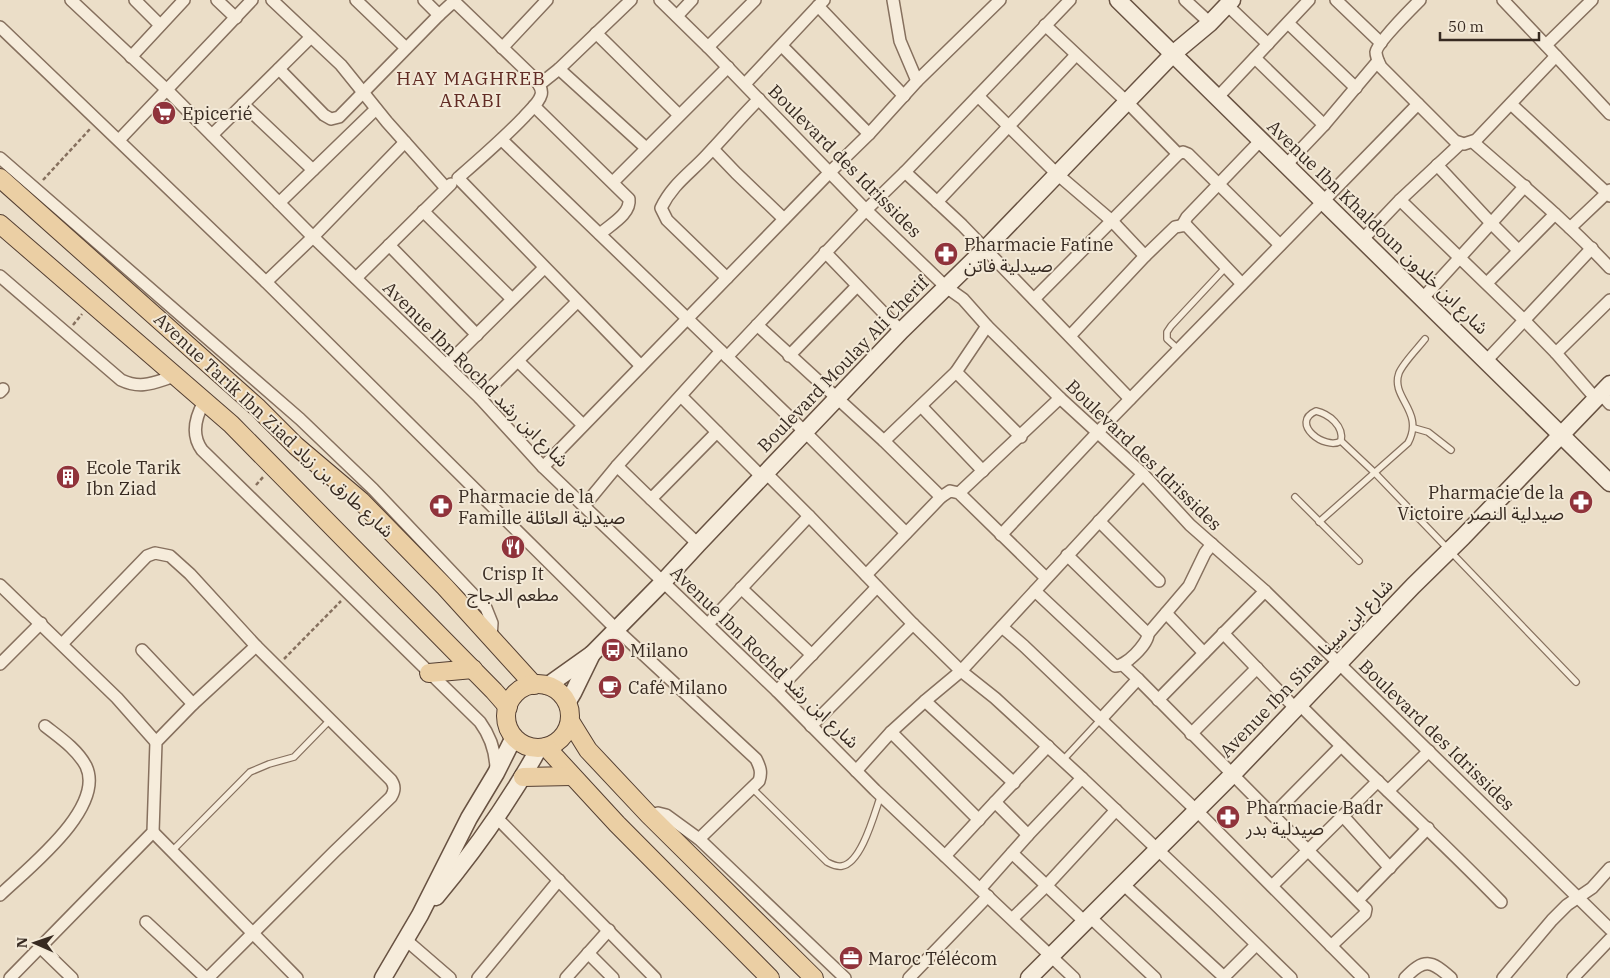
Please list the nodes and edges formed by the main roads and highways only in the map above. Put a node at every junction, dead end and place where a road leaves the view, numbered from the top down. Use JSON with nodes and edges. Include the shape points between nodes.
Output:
{"nodes":[{"id":1,"x":0,"y":178,"type":"edge"},
{"id":2,"x":0,"y":224,"type":"edge"},
{"id":3,"x":473,"y":669,"type":"junction"},
{"id":4,"x":429,"y":673,"type":"road end"},
{"id":5,"x":540,"y":685,"type":"junction"},
{"id":6,"x":570,"y":698,"type":"junction"},
{"id":7,"x":508,"y":707,"type":"junction"},
{"id":8,"x":570,"y":721,"type":"junction"},
{"id":9,"x":543,"y":747,"type":"junction"},
{"id":10,"x":588,"y":750,"type":"junction"},
{"id":11,"x":572,"y":776,"type":"junction"},
{"id":12,"x":523,"y":777,"type":"road end"},
{"id":13,"x":770,"y":978,"type":"edge"},
{"id":14,"x":814,"y":978,"type":"edge"}],
"edges":[{"from":1,"to":5,"type":"main road","name":"Avenue Tarik Ibn Ziad شارع طارق بن زياد","via":[[258,408],[296,446],[367,495],[491,638]]},
{"from":2,"to":3,"type":"main road","name":"Avenue Tarik Ibn Ziad شارع طارق بن زياد","via":[[230,424]]},
{"from":3,"to":4,"type":"main road"},
{"from":3,"to":7,"type":"main road","name":"Avenue Tarik Ibn Ziad شارع طارق بن زياد"},
{"from":5,"to":6,"type":"main road","name":"Avenue Tarik Ibn Ziad شارع طارق بن زياد"},
{"from":5,"to":7,"type":"main road","via":[[529,685],[519,690]]},
{"from":6,"to":8,"type":"main road"},
{"from":6,"to":10,"type":"main road"},
{"from":7,"to":9,"type":"main road","via":[[506,718],[514,737],[531,748]]},
{"from":8,"to":9,"type":"main road","via":[[560,739]]},
{"from":8,"to":10,"type":"main road"},
{"from":9,"to":11,"type":"main road"},
{"from":10,"to":14,"type":"main road"},
{"from":11,"to":12,"type":"main road"},
{"from":11,"to":13,"type":"main road"}]}
